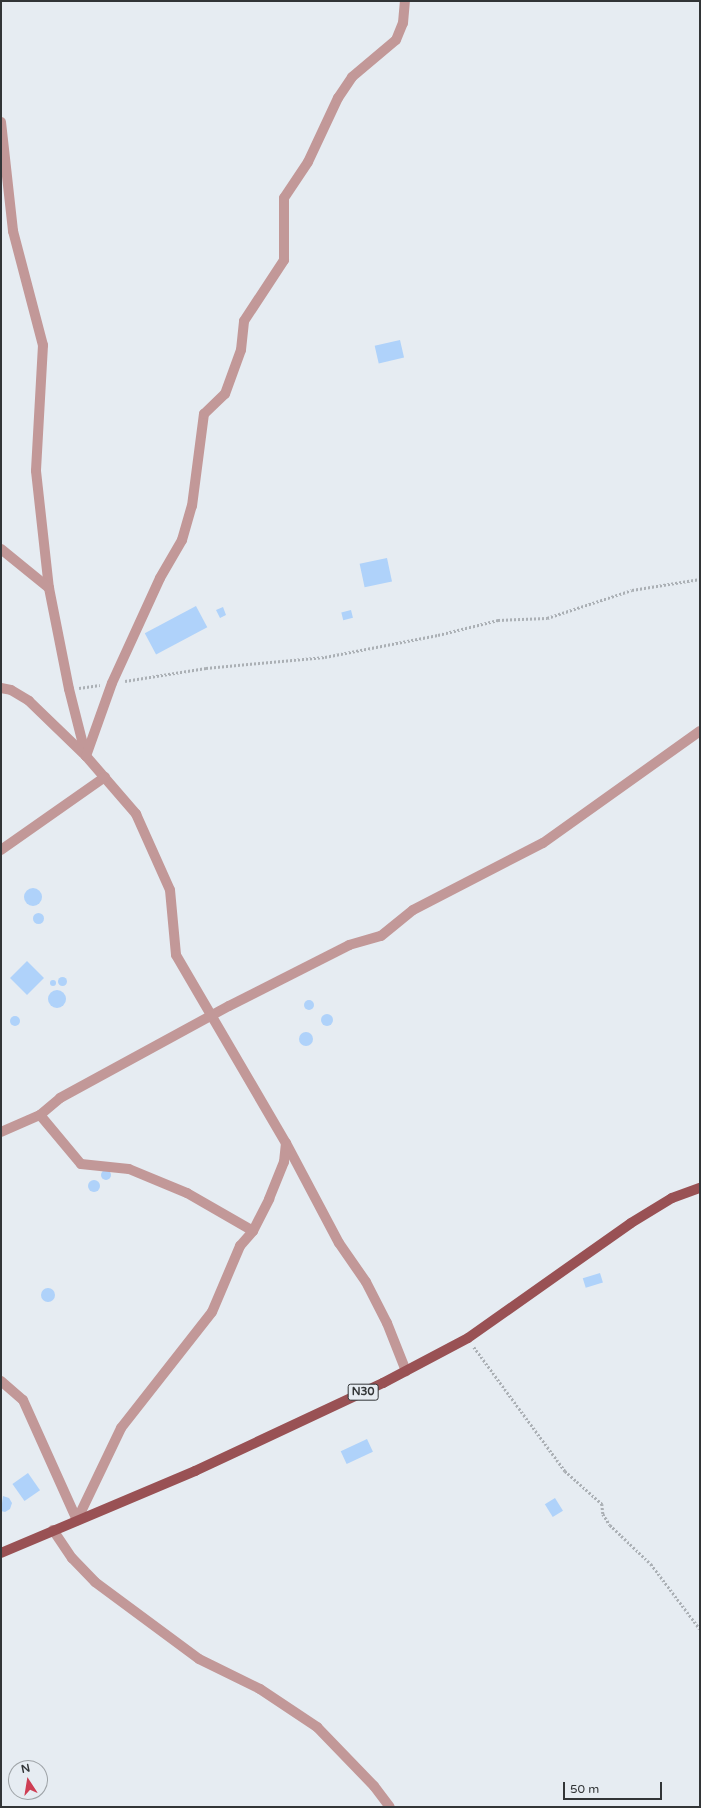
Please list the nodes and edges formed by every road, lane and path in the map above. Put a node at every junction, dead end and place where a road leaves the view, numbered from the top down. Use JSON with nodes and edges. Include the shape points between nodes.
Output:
{"nodes":[{"id":1,"x":405,"y":1,"type":"edge"},
{"id":2,"x":1,"y":122,"type":"edge"},
{"id":3,"x":1,"y":549,"type":"edge"},
{"id":4,"x":700,"y":579,"type":"edge"},
{"id":5,"x":49,"y":588,"type":"junction"},
{"id":6,"x":112,"y":683,"type":"junction"},
{"id":7,"x":1,"y":688,"type":"edge"},
{"id":8,"x":69,"y":689,"type":"junction"},
{"id":9,"x":700,"y":731,"type":"edge"},
{"id":10,"x":86,"y":756,"type":"junction"},
{"id":11,"x":105,"y":777,"type":"junction"},
{"id":12,"x":1,"y":850,"type":"edge"},
{"id":13,"x":211,"y":1017,"type":"junction"},
{"id":14,"x":40,"y":1115,"type":"junction"},
{"id":15,"x":2,"y":1129,"type":"edge"},
{"id":16,"x":286,"y":1143,"type":"junction"},
{"id":17,"x":700,"y":1188,"type":"edge"},
{"id":18,"x":253,"y":1231,"type":"junction"},
{"id":19,"x":468,"y":1338,"type":"junction"},
{"id":20,"x":406,"y":1371,"type":"junction"},
{"id":21,"x":1,"y":1381,"type":"edge"},
{"id":22,"x":77,"y":1520,"type":"junction"},
{"id":23,"x":52,"y":1530,"type":"junction"},
{"id":24,"x":1,"y":1552,"type":"edge"},
{"id":25,"x":700,"y":1629,"type":"edge"},
{"id":26,"x":390,"y":1807,"type":"edge"}],
"edges":[{"from":1,"to":6,"type":"street","via":[[403,23],[396,40],[352,77],[338,98],[308,162],[284,198],[284,260],[244,321],[241,350],[225,394],[204,414],[192,506],[182,540],[160,578]]},
{"from":2,"to":5,"type":"street","via":[[13,231],[43,345],[36,471]]},
{"from":3,"to":5,"type":"street"},
{"from":4,"to":6,"type":"path","via":[[632,590],[546,618],[498,620],[438,635],[325,657],[206,668]]},
{"from":5,"to":8,"type":"street"},
{"from":6,"to":8,"type":"path"},
{"from":6,"to":10,"type":"street"},
{"from":7,"to":10,"type":"street","via":[[11,690],[29,702]]},
{"from":8,"to":10,"type":"street"},
{"from":9,"to":13,"type":"street","via":[[543,843],[413,910],[381,936],[349,945]]},
{"from":10,"to":11,"type":"street"},
{"from":11,"to":12,"type":"street"},
{"from":11,"to":13,"type":"street","via":[[136,814],[170,890],[176,955]]},
{"from":13,"to":14,"type":"street","via":[[60,1098]]},
{"from":13,"to":16,"type":"street"},
{"from":14,"to":15,"type":"street"},
{"from":14,"to":18,"type":"street","via":[[81,1164],[129,1169],[187,1193]]},
{"from":16,"to":18,"type":"street","via":[[284,1162]]},
{"from":16,"to":20,"type":"street","via":[[340,1243],[366,1282],[387,1323]]},
{"from":17,"to":19,"type":"main road","number":"N30","via":[[672,1198],[632,1223]]},
{"from":18,"to":22,"type":"street","via":[[240,1246],[212,1312],[121,1428]]},
{"from":19,"to":20,"type":"main road","number":"N30"},
{"from":19,"to":25,"type":"path","via":[[565,1471],[602,1504],[603,1514],[610,1526],[651,1564]]},
{"from":20,"to":22,"type":"main road","number":"N30","via":[[195,1472]]},
{"from":21,"to":22,"type":"street","via":[[23,1400]]},
{"from":22,"to":23,"type":"main road","number":"N30"},
{"from":23,"to":24,"type":"main road","number":"N30"},
{"from":23,"to":26,"type":"street","via":[[72,1558],[95,1582],[199,1659],[260,1689],[317,1727],[374,1786]]}]}
